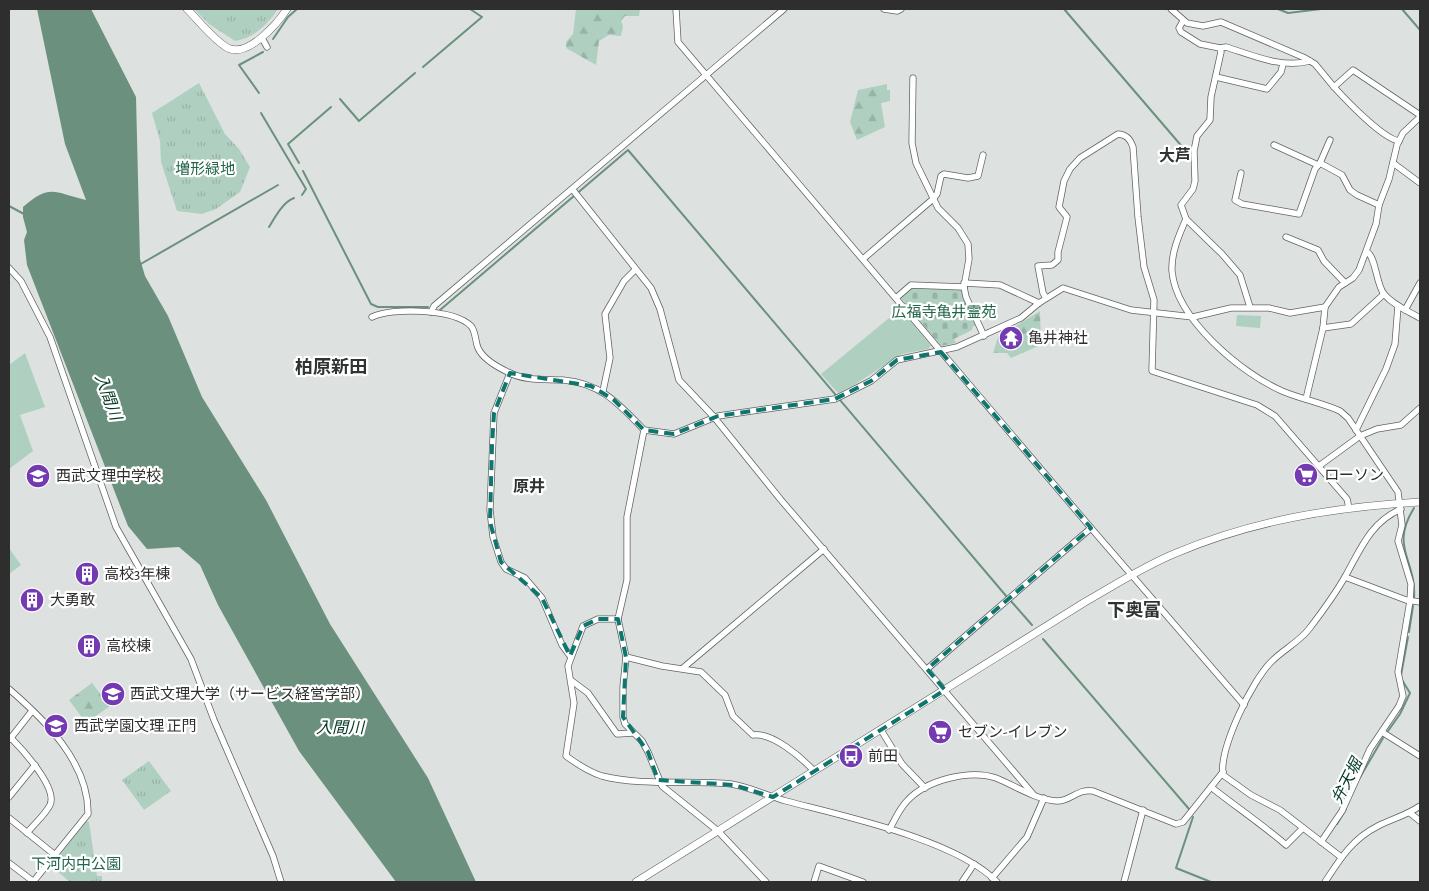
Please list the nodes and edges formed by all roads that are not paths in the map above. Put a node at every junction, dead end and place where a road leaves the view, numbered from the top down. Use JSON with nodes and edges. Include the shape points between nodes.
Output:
{"nodes":[{"id":1,"x":186,"y":9,"type":"edge"},
{"id":2,"x":287,"y":9,"type":"edge"},
{"id":3,"x":676,"y":9,"type":"edge"},
{"id":4,"x":784,"y":9,"type":"edge"},
{"id":5,"x":884,"y":9,"type":"edge"},
{"id":6,"x":901,"y":9,"type":"edge"},
{"id":7,"x":1171,"y":9,"type":"edge"},
{"id":8,"x":1183,"y":21,"type":"junction"},
{"id":9,"x":262,"y":38,"type":"junction"},
{"id":10,"x":267,"y":46,"type":"dead end"},
{"id":11,"x":1220,"y":48,"type":"junction"},
{"id":12,"x":1310,"y":61,"type":"junction"},
{"id":13,"x":1283,"y":64,"type":"junction"},
{"id":14,"x":706,"y":75,"type":"junction"},
{"id":15,"x":1216,"y":77,"type":"junction"},
{"id":16,"x":913,"y":78,"type":"dead end"},
{"id":17,"x":1334,"y":87,"type":"junction"},
{"id":18,"x":1420,"y":116,"type":"edge"},
{"id":19,"x":1330,"y":140,"type":"dead end"},
{"id":20,"x":1398,"y":141,"type":"junction"},
{"id":21,"x":1274,"y":145,"type":"dead end"},
{"id":22,"x":983,"y":155,"type":"dead end"},
{"id":23,"x":1393,"y":163,"type":"junction"},
{"id":24,"x":1319,"y":164,"type":"junction"},
{"id":25,"x":1241,"y":173,"type":"dead end"},
{"id":26,"x":1420,"y":183,"type":"edge"},
{"id":27,"x":573,"y":190,"type":"junction"},
{"id":28,"x":934,"y":199,"type":"junction"},
{"id":29,"x":1379,"y":205,"type":"junction"},
{"id":30,"x":1186,"y":219,"type":"junction"},
{"id":31,"x":1286,"y":236,"type":"dead end"},
{"id":32,"x":1367,"y":252,"type":"junction"},
{"id":33,"x":863,"y":259,"type":"junction"},
{"id":34,"x":9,"y":268,"type":"edge"},
{"id":35,"x":635,"y":270,"type":"junction"},
{"id":36,"x":1345,"y":283,"type":"junction"},
{"id":37,"x":1420,"y":283,"type":"edge"},
{"id":38,"x":964,"y":285,"type":"junction"},
{"id":39,"x":1384,"y":294,"type":"junction"},
{"id":40,"x":896,"y":298,"type":"junction"},
{"id":41,"x":1046,"y":298,"type":"junction"},
{"id":42,"x":1039,"y":304,"type":"junction"},
{"id":43,"x":1325,"y":306,"type":"junction"},
{"id":44,"x":1398,"y":306,"type":"junction"},
{"id":45,"x":1250,"y":307,"type":"junction"},
{"id":46,"x":1405,"y":310,"type":"junction"},
{"id":47,"x":432,"y":312,"type":"junction"},
{"id":48,"x":1155,"y":315,"type":"junction"},
{"id":49,"x":372,"y":316,"type":"dead end"},
{"id":50,"x":1193,"y":318,"type":"junction"},
{"id":51,"x":1420,"y":318,"type":"edge"},
{"id":52,"x":1323,"y":328,"type":"junction"},
{"id":53,"x":984,"y":336,"type":"junction"},
{"id":54,"x":941,"y":352,"type":"junction"},
{"id":55,"x":510,"y":373,"type":"junction"},
{"id":56,"x":603,"y":391,"type":"junction"},
{"id":57,"x":1306,"y":399,"type":"junction"},
{"id":58,"x":1420,"y":408,"type":"edge"},
{"id":59,"x":714,"y":417,"type":"junction"},
{"id":60,"x":644,"y":430,"type":"junction"},
{"id":61,"x":1356,"y":430,"type":"junction"},
{"id":62,"x":1360,"y":436,"type":"junction"},
{"id":63,"x":1319,"y":466,"type":"junction"},
{"id":64,"x":1420,"y":502,"type":"edge"},
{"id":65,"x":1401,"y":506,"type":"junction"},
{"id":66,"x":1349,"y":508,"type":"junction"},
{"id":67,"x":1091,"y":528,"type":"junction"},
{"id":68,"x":824,"y":549,"type":"junction"},
{"id":69,"x":1131,"y":575,"type":"junction"},
{"id":70,"x":1345,"y":576,"type":"junction"},
{"id":71,"x":1410,"y":601,"type":"junction"},
{"id":72,"x":1420,"y":602,"type":"edge"},
{"id":73,"x":618,"y":619,"type":"junction"},
{"id":74,"x":570,"y":656,"type":"junction"},
{"id":75,"x":626,"y":657,"type":"junction"},
{"id":76,"x":684,"y":668,"type":"junction"},
{"id":77,"x":927,"y":669,"type":"junction"},
{"id":78,"x":572,"y":680,"type":"junction"},
{"id":79,"x":9,"y":689,"type":"edge"},
{"id":80,"x":945,"y":690,"type":"junction"},
{"id":81,"x":1244,"y":705,"type":"junction"},
{"id":82,"x":32,"y":711,"type":"junction"},
{"id":83,"x":881,"y":730,"type":"junction"},
{"id":84,"x":1382,"y":732,"type":"junction"},
{"id":85,"x":633,"y":733,"type":"junction"},
{"id":86,"x":10,"y":739,"type":"edge"},
{"id":87,"x":1420,"y":756,"type":"edge"},
{"id":88,"x":35,"y":765,"type":"junction"},
{"id":89,"x":814,"y":770,"type":"junction"},
{"id":90,"x":1223,"y":772,"type":"junction"},
{"id":91,"x":658,"y":780,"type":"junction"},
{"id":92,"x":1211,"y":787,"type":"junction"},
{"id":93,"x":925,"y":788,"type":"junction"},
{"id":94,"x":1033,"y":794,"type":"junction"},
{"id":95,"x":9,"y":797,"type":"edge"},
{"id":96,"x":773,"y":797,"type":"junction"},
{"id":97,"x":1044,"y":798,"type":"junction"},
{"id":98,"x":1420,"y":806,"type":"edge"},
{"id":99,"x":1143,"y":810,"type":"junction"},
{"id":100,"x":1410,"y":813,"type":"junction"},
{"id":101,"x":9,"y":818,"type":"edge"},
{"id":102,"x":1420,"y":821,"type":"edge"},
{"id":103,"x":1303,"y":828,"type":"junction"},
{"id":104,"x":889,"y":830,"type":"junction"},
{"id":105,"x":718,"y":831,"type":"junction"},
{"id":106,"x":27,"y":832,"type":"junction"},
{"id":107,"x":1321,"y":842,"type":"junction"},
{"id":108,"x":55,"y":855,"type":"junction"},
{"id":109,"x":1341,"y":856,"type":"junction"},
{"id":110,"x":9,"y":863,"type":"edge"},
{"id":111,"x":974,"y":864,"type":"junction"},
{"id":112,"x":995,"y":880,"type":"edge"},
{"id":113,"x":34,"y":882,"type":"edge"},
{"id":114,"x":281,"y":882,"type":"edge"},
{"id":115,"x":636,"y":882,"type":"edge"},
{"id":116,"x":766,"y":882,"type":"edge"},
{"id":117,"x":814,"y":882,"type":"edge"},
{"id":118,"x":863,"y":882,"type":"edge"},
{"id":119,"x":962,"y":882,"type":"edge"},
{"id":120,"x":1124,"y":882,"type":"edge"},
{"id":121,"x":1325,"y":882,"type":"edge"}],
"edges":[{"from":1,"to":9,"type":"street","via":[[228,48],[240,49]]},
{"from":2,"to":9,"type":"street"},
{"from":3,"to":14,"type":"street","via":[[678,42]]},
{"from":4,"to":14,"type":"street"},
{"from":5,"to":6,"type":"street","via":[[897,12]]},
{"from":7,"to":8,"type":"street"},
{"from":8,"to":11,"type":"street","via":[[1179,28],[1187,38]]},
{"from":8,"to":12,"type":"street","via":[[1203,26],[1221,22]]},
{"from":9,"to":10,"type":"street"},
{"from":11,"to":13,"type":"street"},
{"from":11,"to":15,"type":"street"},
{"from":12,"to":13,"type":"street"},
{"from":12,"to":17,"type":"street"},
{"from":13,"to":15,"type":"street","via":[[1282,72],[1267,89]]},
{"from":14,"to":27,"type":"street"},
{"from":14,"to":33,"type":"street"},
{"from":15,"to":30,"type":"street","via":[[1210,120],[1198,136],[1194,151],[1193,189],[1181,204]]},
{"from":16,"to":28,"type":"street","via":[[913,152]]},
{"from":17,"to":18,"type":"street","via":[[1353,70]]},
{"from":17,"to":20,"type":"street","via":[[1373,125]]},
{"from":18,"to":20,"type":"street"},
{"from":19,"to":24,"type":"street"},
{"from":20,"to":23,"type":"street"},
{"from":21,"to":24,"type":"street"},
{"from":22,"to":28,"type":"street","via":[[978,176],[968,178],[944,174],[939,179]]},
{"from":23,"to":26,"type":"street"},
{"from":23,"to":29,"type":"street"},
{"from":24,"to":25,"type":"street","via":[[1298,214],[1294,215],[1238,203]]},
{"from":24,"to":29,"type":"street","via":[[1334,168],[1356,196]]},
{"from":27,"to":35,"type":"street"},
{"from":27,"to":47,"type":"street","via":[[434,306]]},
{"from":28,"to":33,"type":"street"},
{"from":28,"to":38,"type":"street","via":[[968,244]]},
{"from":29,"to":32,"type":"street"},
{"from":30,"to":45,"type":"street","via":[[1240,276]]},
{"from":30,"to":50,"type":"street","via":[[1175,249],[1172,270]]},
{"from":31,"to":36,"type":"street","via":[[1318,250]]},
{"from":32,"to":36,"type":"street","via":[[1356,275]]},
{"from":32,"to":39,"type":"street","via":[[1373,259]]},
{"from":33,"to":40,"type":"street"},
{"from":34,"to":114,"type":"street","via":[[21,281],[50,337],[116,527],[194,665]]},
{"from":35,"to":56,"type":"street","via":[[624,281],[605,314],[610,358]]},
{"from":35,"to":59,"type":"street","via":[[656,296],[679,380]]},
{"from":36,"to":43,"type":"street"},
{"from":37,"to":46,"type":"street"},
{"from":38,"to":40,"type":"street","via":[[911,285]]},
{"from":38,"to":42,"type":"street","via":[[1000,285]]},
{"from":38,"to":53,"type":"street","via":[[968,305]]},
{"from":39,"to":44,"type":"street"},
{"from":39,"to":52,"type":"street","via":[[1351,324]]},
{"from":40,"to":54,"type":"street"},
{"from":41,"to":42,"type":"street"},
{"from":41,"to":48,"type":"street","via":[[1063,288]]},
{"from":41,"to":48,"type":"street","via":[[1038,266],[1052,265],[1058,260],[1067,217],[1059,207],[1066,174],[1080,158],[1118,134],[1127,137],[1133,147],[1139,231],[1144,267],[1154,295]]},
{"from":42,"to":53,"type":"street","via":[[1021,318]]},
{"from":43,"to":45,"type":"street","via":[[1290,313]]},
{"from":43,"to":52,"type":"street"},
{"from":44,"to":46,"type":"street"},
{"from":44,"to":61,"type":"street","via":[[1395,344]]},
{"from":45,"to":50,"type":"street","via":[[1230,308]]},
{"from":46,"to":51,"type":"street"},
{"from":47,"to":49,"type":"street","via":[[400,311]]},
{"from":47,"to":55,"type":"street","via":[[470,326],[482,353]]},
{"from":48,"to":50,"type":"street"},
{"from":48,"to":63,"type":"street","via":[[1152,371],[1257,405],[1281,420]]},
{"from":50,"to":57,"type":"street","via":[[1205,334],[1241,367],[1282,391]]},
{"from":52,"to":57,"type":"street"},
{"from":53,"to":54,"type":"street"},
{"from":54,"to":59,"type":"street","via":[[897,360],[871,381],[837,398]]},
{"from":54,"to":67,"type":"street"},
{"from":55,"to":56,"type":"street","via":[[520,377],[564,380]]},
{"from":55,"to":74,"type":"street","via":[[494,413],[490,510],[493,537],[506,570],[525,578],[542,598],[562,646]]},
{"from":56,"to":60,"type":"street"},
{"from":57,"to":61,"type":"street","via":[[1340,411]]},
{"from":58,"to":62,"type":"street","via":[[1401,425]]},
{"from":59,"to":60,"type":"street","via":[[674,434]]},
{"from":59,"to":68,"type":"street"},
{"from":60,"to":73,"type":"street","via":[[627,517],[627,580]]},
{"from":61,"to":62,"type":"street"},
{"from":62,"to":63,"type":"street"},
{"from":62,"to":65,"type":"street","via":[[1398,492]]},
{"from":63,"to":66,"type":"street","via":[[1347,500]]},
{"from":64,"to":65,"type":"street"},
{"from":65,"to":66,"type":"street"},
{"from":65,"to":70,"type":"street","via":[[1367,535]]},
{"from":65,"to":71,"type":"street","via":[[1402,525],[1398,541],[1411,584]]},
{"from":66,"to":69,"type":"street","via":[[1307,513],[1235,531],[1175,553]]},
{"from":67,"to":69,"type":"street"},
{"from":67,"to":77,"type":"street"},
{"from":68,"to":76,"type":"street"},
{"from":68,"to":77,"type":"street"},
{"from":69,"to":80,"type":"street"},
{"from":69,"to":81,"type":"street"},
{"from":70,"to":71,"type":"street"},
{"from":70,"to":81,"type":"street","via":[[1308,630],[1270,663]]},
{"from":71,"to":72,"type":"street"},
{"from":71,"to":84,"type":"street","via":[[1398,672],[1403,696]]},
{"from":73,"to":74,"type":"street","via":[[598,619],[584,626]]},
{"from":73,"to":75,"type":"street"},
{"from":74,"to":78,"type":"street","via":[[568,666]]},
{"from":75,"to":76,"type":"street"},
{"from":75,"to":85,"type":"street","via":[[623,717]]},
{"from":76,"to":89,"type":"street","via":[[701,672],[718,686],[742,727],[753,735],[760,734],[790,749]]},
{"from":77,"to":80,"type":"street"},
{"from":78,"to":85,"type":"street","via":[[588,693],[617,734]]},
{"from":78,"to":91,"type":"street","via":[[574,716],[566,756],[602,776]]},
{"from":79,"to":82,"type":"street"},
{"from":80,"to":83,"type":"street"},
{"from":80,"to":94,"type":"street"},
{"from":81,"to":90,"type":"street","via":[[1228,740]]},
{"from":82,"to":86,"type":"street"},
{"from":82,"to":108,"type":"street","via":[[69,755],[88,802],[88,814]]},
{"from":83,"to":89,"type":"street"},
{"from":83,"to":93,"type":"street","via":[[902,764]]},
{"from":84,"to":87,"type":"street"},
{"from":84,"to":107,"type":"street","via":[[1370,749],[1342,811]]},
{"from":85,"to":91,"type":"street","via":[[648,752]]},
{"from":86,"to":88,"type":"street"},
{"from":88,"to":95,"type":"street"},
{"from":88,"to":106,"type":"street","via":[[52,798]]},
{"from":89,"to":96,"type":"street"},
{"from":90,"to":92,"type":"street"},
{"from":90,"to":103,"type":"street","via":[[1251,795],[1280,810]]},
{"from":91,"to":96,"type":"street","via":[[734,785]]},
{"from":91,"to":105,"type":"street"},
{"from":92,"to":99,"type":"street","via":[[1183,822],[1176,824]]},
{"from":92,"to":103,"type":"street","via":[[1286,845]]},
{"from":93,"to":94,"type":"street","via":[[945,780],[982,776]]},
{"from":93,"to":104,"type":"street","via":[[907,800]]},
{"from":94,"to":97,"type":"street"},
{"from":96,"to":104,"type":"street"},
{"from":96,"to":105,"type":"street"},
{"from":97,"to":99,"type":"street","via":[[1058,801],[1083,790],[1093,791]]},
{"from":97,"to":112,"type":"street","via":[[1027,837]]},
{"from":98,"to":100,"type":"street"},
{"from":99,"to":120,"type":"street"},
{"from":100,"to":102,"type":"street"},
{"from":100,"to":109,"type":"street","via":[[1356,839]]},
{"from":101,"to":106,"type":"street"},
{"from":103,"to":107,"type":"street"},
{"from":104,"to":111,"type":"street","via":[[926,842]]},
{"from":105,"to":115,"type":"street"},
{"from":105,"to":116,"type":"street"},
{"from":106,"to":108,"type":"street"},
{"from":107,"to":109,"type":"street"},
{"from":108,"to":113,"type":"street"},
{"from":109,"to":121,"type":"street"},
{"from":110,"to":113,"type":"street"},
{"from":111,"to":112,"type":"street"},
{"from":111,"to":119,"type":"street"},
{"from":117,"to":118,"type":"street","via":[[819,866]]}]}
